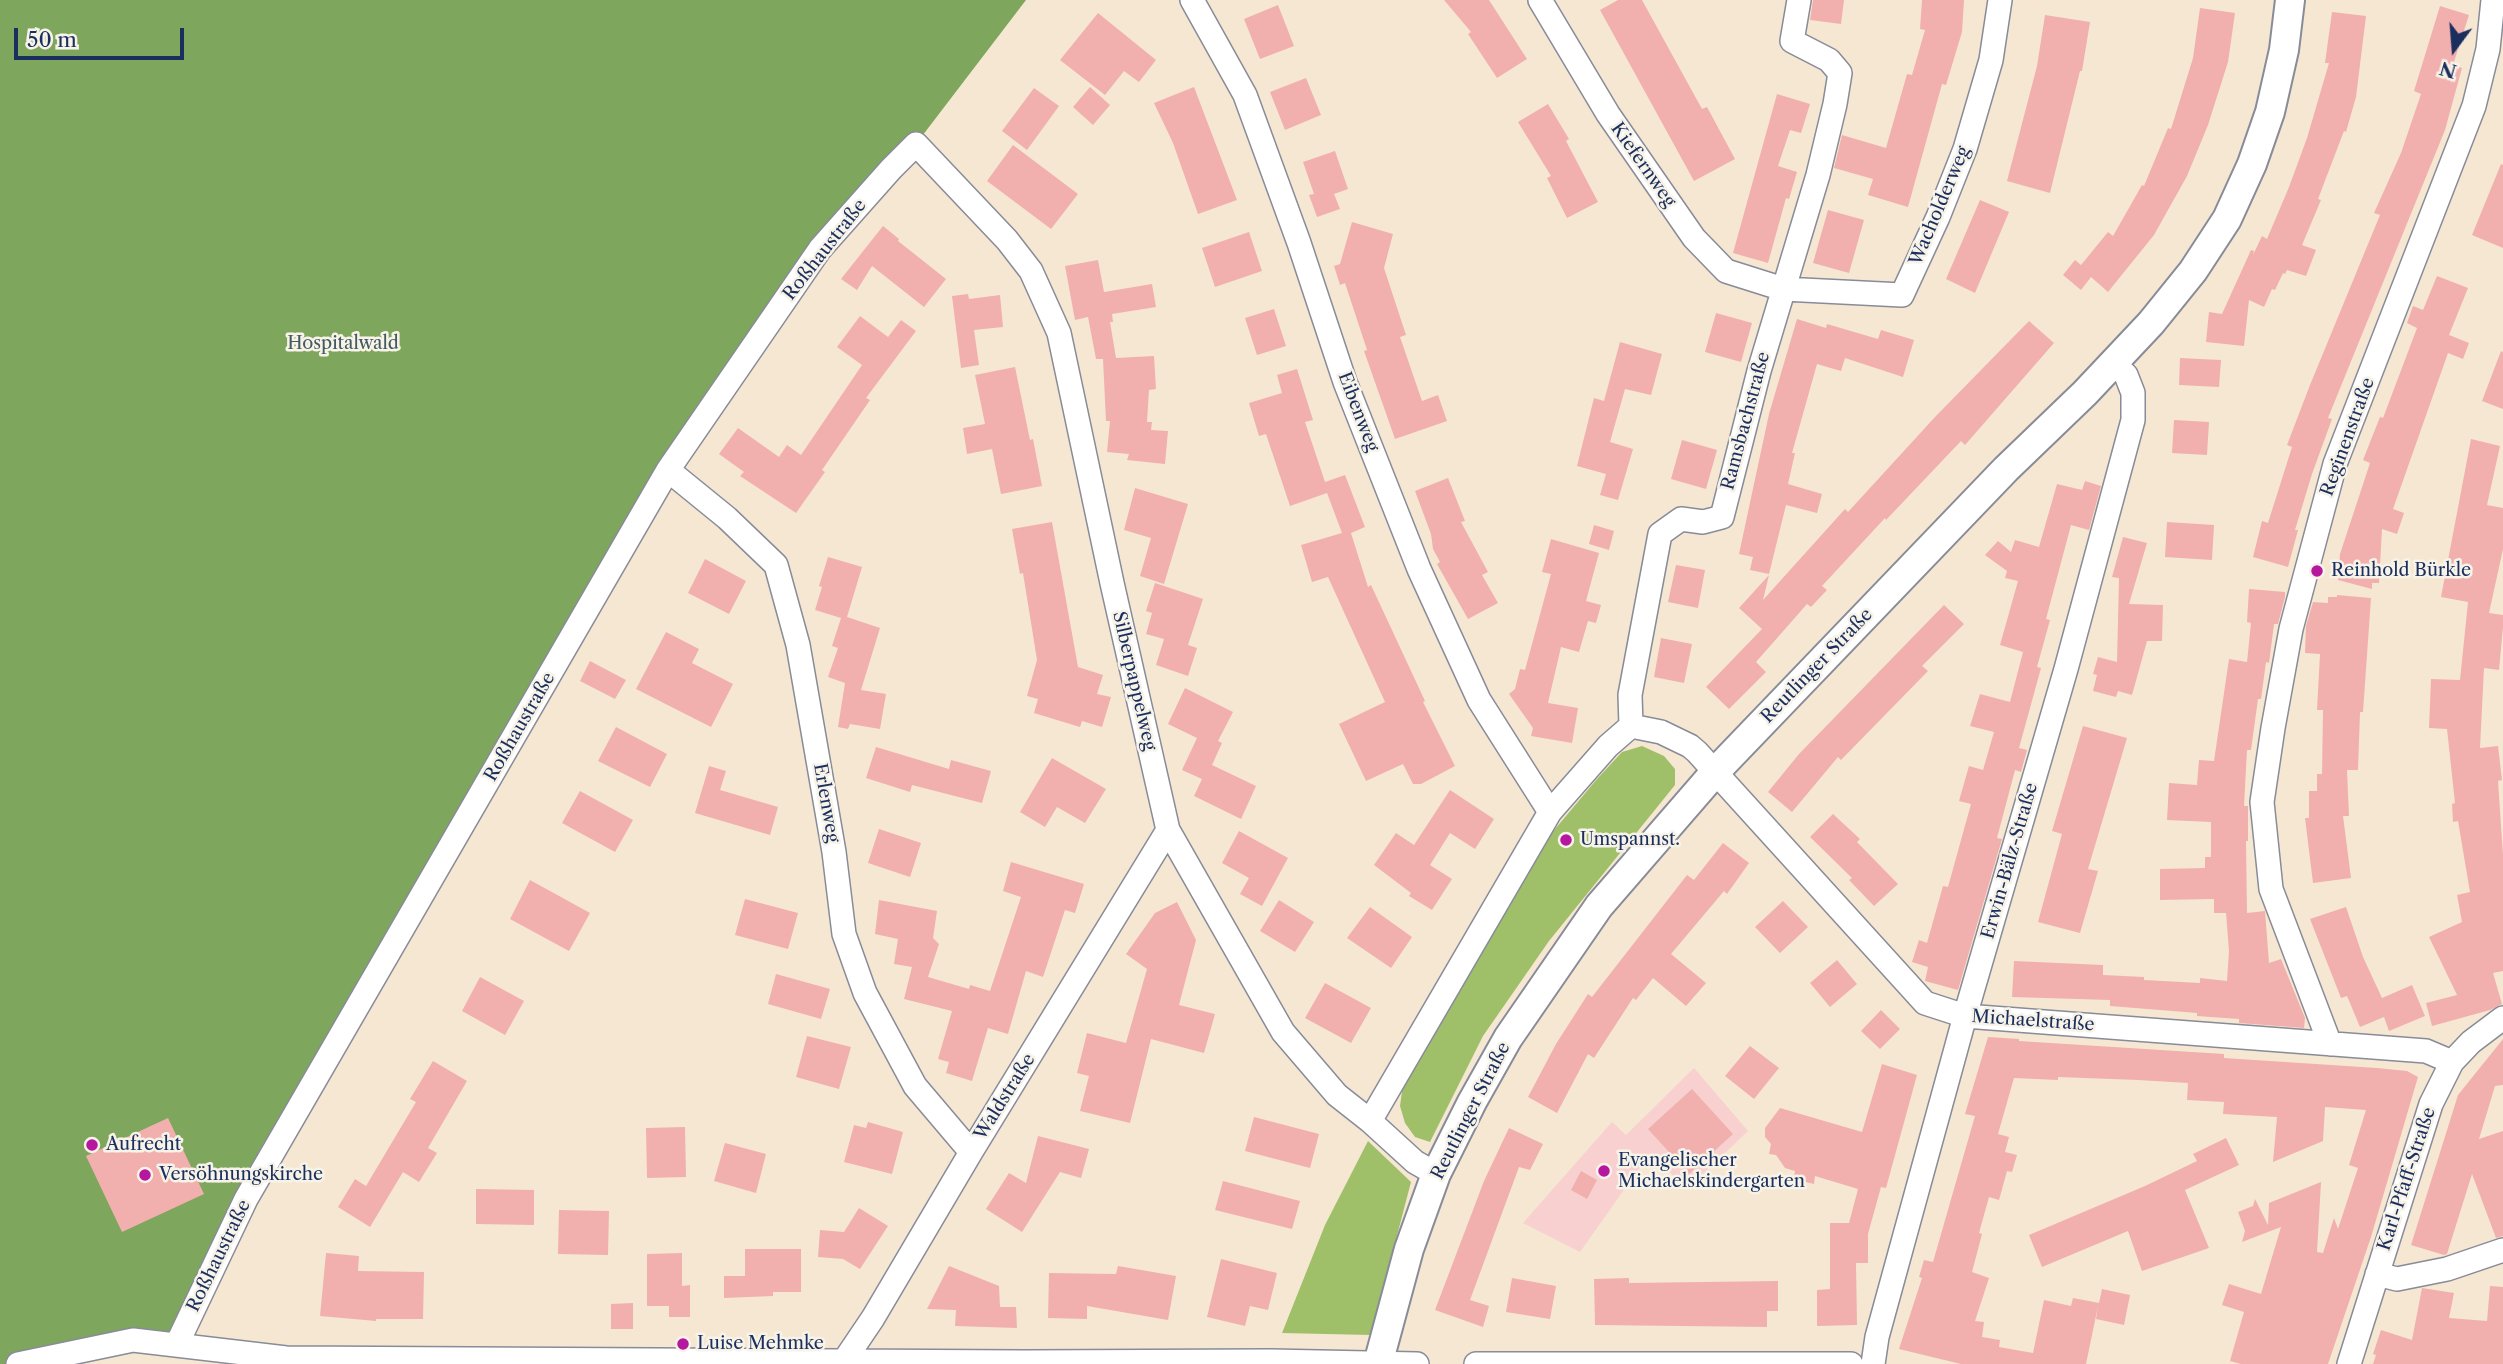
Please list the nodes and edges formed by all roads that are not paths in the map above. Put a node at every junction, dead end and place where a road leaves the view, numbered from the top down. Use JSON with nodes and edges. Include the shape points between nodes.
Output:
{"nodes":[{"id":1,"x":1192,"y":0,"type":"edge"},
{"id":2,"x":1540,"y":0,"type":"edge"},
{"id":3,"x":1799,"y":0,"type":"edge"},
{"id":4,"x":2000,"y":0,"type":"edge"},
{"id":5,"x":2290,"y":0,"type":"edge"},
{"id":6,"x":2493,"y":0,"type":"edge"},
{"id":7,"x":916,"y":144,"type":"joint"},
{"id":8,"x":1783,"y":289,"type":"junction"},
{"id":9,"x":2113,"y":363,"type":"junction"},
{"id":10,"x":668,"y":470,"type":"junction"},
{"id":11,"x":1630,"y":726,"type":"junction"},
{"id":12,"x":1716,"y":771,"type":"junction"},
{"id":13,"x":1550,"y":812,"type":"junction"},
{"id":14,"x":1168,"y":830,"type":"junction"},
{"id":15,"x":1965,"y":1016,"type":"junction"},
{"id":16,"x":2503,"y":1018,"type":"edge"},
{"id":17,"x":2330,"y":1044,"type":"junction"},
{"id":18,"x":2452,"y":1062,"type":"junction"},
{"id":19,"x":1370,"y":1121,"type":"junction"},
{"id":20,"x":971,"y":1152,"type":"junction"},
{"id":21,"x":1436,"y":1174,"type":"junction"},
{"id":22,"x":2503,"y":1250,"type":"edge"},
{"id":23,"x":2377,"y":1274,"type":"junction"},
{"id":24,"x":180,"y":1354,"type":"edge"},
{"id":25,"x":843,"y":1362,"type":"edge"},
{"id":26,"x":18,"y":1364,"type":"edge"},
{"id":27,"x":1378,"y":1364,"type":"edge"},
{"id":28,"x":1417,"y":1364,"type":"edge"},
{"id":29,"x":1476,"y":1364,"type":"edge"},
{"id":30,"x":1851,"y":1364,"type":"edge"},
{"id":31,"x":1873,"y":1364,"type":"edge"},
{"id":32,"x":2349,"y":1364,"type":"edge"}],
"edges":[{"from":1,"to":13,"type":"street","name":"Eibenweg","via":[[1245,95],[1345,382],[1419,569],[1479,700]]},
{"from":2,"to":8,"type":"street","name":"Kiefernweg","via":[[1608,114],[1694,238],[1726,271]]},
{"from":3,"to":8,"type":"street","name":"Ramsbachstraße","via":[[1792,41],[1829,60],[1840,73],[1818,175]]},
{"from":4,"to":8,"type":"street","name":"Wacholderweg","via":[[1991,60],[1965,149],[1902,295]]},
{"from":5,"to":9,"type":"street","name":"Reutlinger Straße","via":[[2270,112],[2227,219],[2193,271]]},
{"from":6,"to":17,"type":"street","name":"Reginenstraße","via":[[2488,50],[2474,106],[2335,464],[2291,629],[2271,740],[2262,802],[2271,889]]},
{"from":7,"to":10,"type":"street","name":"Roßhaustraße","via":[[821,249]]},
{"from":7,"to":14,"type":"street","name":"Silberpappelweg","via":[[1031,271],[1059,332]]},
{"from":8,"to":11,"type":"street","name":"Ramsbachstraße","via":[[1721,517],[1703,522],[1681,519],[1660,534],[1630,695]]},
{"from":9,"to":12,"type":"street","name":"Reutlinger Straße"},
{"from":9,"to":15,"type":"street","name":"Erwin-Bälz-Straße","via":[[2126,375],[2133,393],[2133,420]]},
{"from":10,"to":20,"type":"street","name":"Erlenweg","via":[[776,565],[798,645],[844,934],[865,993],[915,1086]]},
{"from":10,"to":24,"type":"street","name":"Roßhaustraße","via":[[246,1199]]},
{"from":11,"to":12,"type":"street","via":[[1661,732],[1690,746]]},
{"from":11,"to":13,"type":"street"},
{"from":12,"to":15,"type":"street","name":"Michaelstraße","via":[[1925,1003]]},
{"from":12,"to":21,"type":"street","name":"Reutlinger Straße","via":[[1572,942],[1508,1038]]},
{"from":13,"to":19,"type":"street"},
{"from":14,"to":19,"type":"street","name":"Silberpappelweg","via":[[1283,1032],[1337,1096]]},
{"from":14,"to":20,"type":"street","name":"Waldstraße"},
{"from":15,"to":17,"type":"street","name":"Michaelstraße"},
{"from":15,"to":31,"type":"street","name":"Erwin-Bälz-Straße"},
{"from":16,"to":18,"type":"street","name":"Karl-Pfaff-Straße"},
{"from":17,"to":18,"type":"street","name":"Michaelstraße","via":[[2426,1051]]},
{"from":18,"to":23,"type":"street","name":"Karl-Pfaff-Straße","via":[[2431,1104]]},
{"from":19,"to":21,"type":"street","name":"Silberpappelweg","via":[[1415,1162]]},
{"from":20,"to":25,"type":"street","name":"Waldstraße"},
{"from":21,"to":27,"type":"street","name":"Reutlinger Straße","via":[[1409,1249]]},
{"from":22,"to":23,"type":"street","via":[[2434,1272],[2397,1279]]},
{"from":23,"to":32,"type":"street","name":"Karl-Pfaff-Straße"},
{"from":24,"to":25,"type":"street"},
{"from":24,"to":26,"type":"street","via":[[133,1340]]},
{"from":25,"to":27,"type":"street"},
{"from":27,"to":28,"type":"street"},
{"from":29,"to":30,"type":"street"}]}
